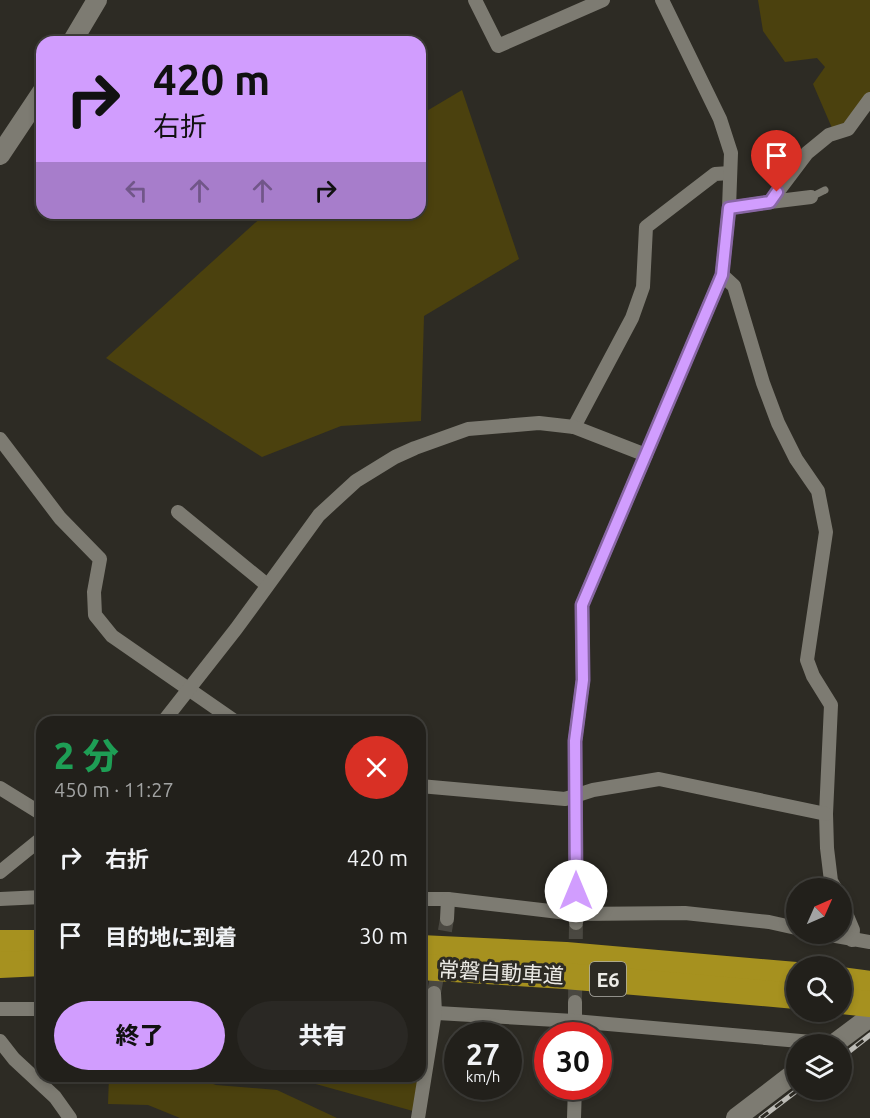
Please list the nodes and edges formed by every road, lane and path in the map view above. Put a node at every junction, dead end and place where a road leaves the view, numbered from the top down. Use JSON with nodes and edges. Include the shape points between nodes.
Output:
{"nodes":[{"id":1,"x":97,"y":0,"type":"edge"},
{"id":2,"x":475,"y":0,"type":"edge"},
{"id":3,"x":603,"y":0,"type":"edge"},
{"id":4,"x":662,"y":0,"type":"edge"},
{"id":5,"x":76,"y":36,"type":"edge"},
{"id":6,"x":870,"y":99,"type":"edge"},
{"id":7,"x":36,"y":101,"type":"edge"},
{"id":8,"x":0,"y":155,"type":"edge"},
{"id":9,"x":730,"y":172,"type":"junction"},
{"id":10,"x":825,"y":190,"type":"dead end"},
{"id":11,"x":811,"y":197,"type":"joint"},
{"id":12,"x":770,"y":202,"type":"junction"},
{"id":13,"x":729,"y":208,"type":"junction"},
{"id":14,"x":722,"y":275,"type":"junction"},
{"id":15,"x":574,"y":427,"type":"junction"},
{"id":16,"x":0,"y":439,"type":"edge"},
{"id":17,"x":646,"y":455,"type":"junction"},
{"id":18,"x":178,"y":512,"type":"dead end"},
{"id":19,"x":267,"y":585,"type":"junction"},
{"id":20,"x":189,"y":688,"type":"junction"},
{"id":21,"x":168,"y":716,"type":"edge"},
{"id":22,"x":228,"y":716,"type":"edge"},
{"id":23,"x":426,"y":787,"type":"edge"},
{"id":24,"x":0,"y":789,"type":"edge"},
{"id":25,"x":577,"y":796,"type":"junction"},
{"id":26,"x":36,"y":810,"type":"edge"},
{"id":27,"x":826,"y":814,"type":"junction"},
{"id":28,"x":36,"y":843,"type":"edge"},
{"id":29,"x":0,"y":872,"type":"edge"},
{"id":30,"x":831,"y":878,"type":"edge"},
{"id":31,"x":36,"y":897,"type":"edge"},
{"id":32,"x":426,"y":898,"type":"edge"},
{"id":33,"x":0,"y":899,"type":"edge"},
{"id":34,"x":448,"y":899,"type":"junction"},
{"id":35,"x":447,"y":919,"type":"tunnel mouth"},
{"id":36,"x":576,"y":919,"type":"junction"},
{"id":37,"x":786,"y":926,"type":"edge"},
{"id":38,"x":852,"y":928,"type":"edge"},
{"id":39,"x":852,"y":940,"type":"joint"},
{"id":40,"x":870,"y":942,"type":"edge"},
{"id":41,"x":0,"y":943,"type":"edge"},
{"id":42,"x":36,"y":943,"type":"edge"},
{"id":43,"x":426,"y":948,"type":"edge"},
{"id":44,"x":36,"y":963,"type":"edge"},
{"id":45,"x":0,"y":965,"type":"edge"},
{"id":46,"x":426,"y":967,"type":"edge"},
{"id":47,"x":786,"y":974,"type":"edge"},
{"id":48,"x":852,"y":981,"type":"edge"},
{"id":49,"x":870,"y":984,"type":"edge"},
{"id":50,"x":434,"y":993,"type":"tunnel mouth"},
{"id":51,"x":786,"y":995,"type":"edge"},
{"id":52,"x":575,"y":1002,"type":"tunnel mouth"},
{"id":53,"x":852,"y":1002,"type":"edge"},
{"id":54,"x":870,"y":1004,"type":"edge"},
{"id":55,"x":0,"y":1009,"type":"edge"},
{"id":56,"x":36,"y":1009,"type":"edge"},
{"id":57,"x":426,"y":1012,"type":"edge"},
{"id":58,"x":435,"y":1012,"type":"junction"},
{"id":59,"x":870,"y":1017,"type":"edge"},
{"id":60,"x":575,"y":1022,"type":"edge"},
{"id":61,"x":534,"y":1023,"type":"edge"},
{"id":62,"x":612,"y":1030,"type":"edge"},
{"id":63,"x":847,"y":1034,"type":"edge"},
{"id":64,"x":0,"y":1041,"type":"edge"},
{"id":65,"x":786,"y":1041,"type":"edge"},
{"id":66,"x":426,"y":1068,"type":"edge"},
{"id":67,"x":36,"y":1079,"type":"edge"},
{"id":68,"x":786,"y":1080,"type":"edge"},
{"id":69,"x":39,"y":1082,"type":"edge"},
{"id":70,"x":424,"y":1082,"type":"edge"},
{"id":71,"x":574,"y":1100,"type":"edge"},
{"id":72,"x":70,"y":1118,"type":"edge"},
{"id":73,"x":418,"y":1118,"type":"edge"},
{"id":74,"x":574,"y":1118,"type":"edge"},
{"id":75,"x":736,"y":1118,"type":"edge"}],
"edges":[{"from":1,"to":5,"type":"street"},
{"from":2,"to":3,"type":"street","via":[[498,46]]},
{"from":4,"to":9,"type":"street","via":[[720,119],[731,153]]},
{"from":6,"to":12,"type":"street","via":[[848,129],[829,135],[807,153]]},
{"from":7,"to":8,"type":"street"},
{"from":9,"to":13,"type":"street"},
{"from":9,"to":15,"type":"street","via":[[715,174],[646,227],[643,287],[632,318]]},
{"from":10,"to":11,"type":"lane"},
{"from":11,"to":12,"type":"street"},
{"from":12,"to":13,"type":"street"},
{"from":13,"to":14,"type":"street"},
{"from":14,"to":17,"type":"street"},
{"from":14,"to":27,"type":"street","via":[[734,286],[778,423],[818,490],[826,532],[807,660],[831,705]]},
{"from":15,"to":17,"type":"street"},
{"from":15,"to":19,"type":"street","via":[[539,423],[468,429],[395,457],[356,481],[319,515]]},
{"from":16,"to":20,"type":"street","via":[[60,518],[100,559],[94,592],[95,615],[112,636]]},
{"from":17,"to":25,"type":"street","via":[[582,605],[583,680],[575,741]]},
{"from":18,"to":19,"type":"street"},
{"from":19,"to":20,"type":"street"},
{"from":20,"to":21,"type":"street"},
{"from":20,"to":22,"type":"street"},
{"from":23,"to":25,"type":"street","via":[[565,799]]},
{"from":24,"to":26,"type":"street"},
{"from":25,"to":27,"type":"street","via":[[659,779]]},
{"from":25,"to":36,"type":"street"},
{"from":27,"to":30,"type":"street"},
{"from":28,"to":29,"type":"street"},
{"from":31,"to":33,"type":"street"},
{"from":32,"to":34,"type":"street"},
{"from":34,"to":35,"type":"street"},
{"from":34,"to":36,"type":"street"},
{"from":36,"to":37,"type":"street","via":[[684,913]]},
{"from":38,"to":39,"type":"street"},
{"from":39,"to":40,"type":"street"},
{"from":41,"to":42,"type":"highway"},
{"from":43,"to":47,"type":"highway","name":"常磐自動車道","number":"E6","via":[[566,955]]},
{"from":44,"to":45,"type":"highway"},
{"from":46,"to":51,"type":"highway","name":"常磐自動車道","number":"E6"},
{"from":48,"to":49,"type":"highway"},
{"from":50,"to":58,"type":"street"},
{"from":52,"to":60,"type":"street"},
{"from":53,"to":54,"type":"highway"},
{"from":55,"to":56,"type":"street"},
{"from":57,"to":58,"type":"street"},
{"from":58,"to":61,"type":"street"},
{"from":58,"to":66,"type":"street"},
{"from":59,"to":63,"type":"street"},
{"from":62,"to":65,"type":"street"},
{"from":64,"to":67,"type":"street"},
{"from":68,"to":75,"type":"street"},
{"from":69,"to":72,"type":"street"},
{"from":70,"to":73,"type":"street"},
{"from":71,"to":74,"type":"street"}]}
